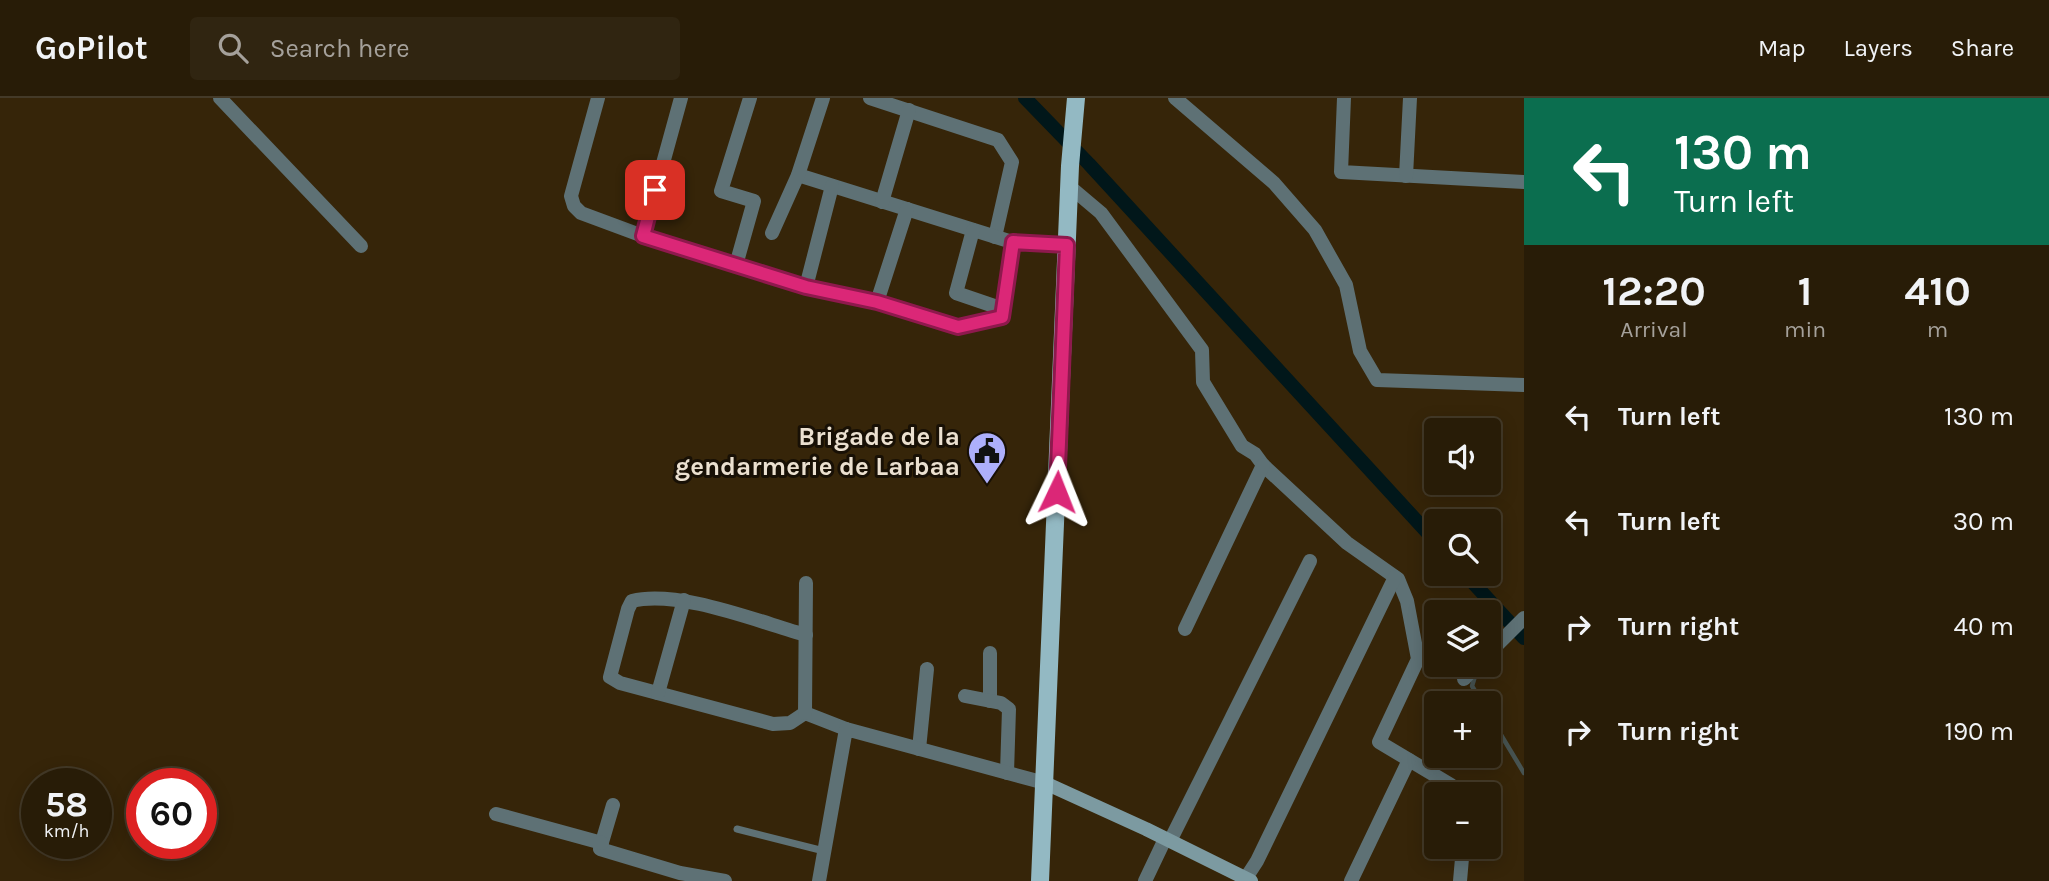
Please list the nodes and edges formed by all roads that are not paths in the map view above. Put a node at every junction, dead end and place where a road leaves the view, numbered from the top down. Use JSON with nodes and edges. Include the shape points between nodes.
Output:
{"nodes":[{"id":1,"x":220,"y":98,"type":"edge"},
{"id":2,"x":598,"y":98,"type":"edge"},
{"id":3,"x":681,"y":98,"type":"edge"},
{"id":4,"x":750,"y":98,"type":"edge"},
{"id":5,"x":823,"y":98,"type":"edge"},
{"id":6,"x":870,"y":98,"type":"edge"},
{"id":7,"x":1175,"y":98,"type":"edge"},
{"id":8,"x":1344,"y":98,"type":"edge"},
{"id":9,"x":1410,"y":98,"type":"edge"},
{"id":10,"x":1075,"y":106,"type":"edge"},
{"id":11,"x":909,"y":110,"type":"junction"},
{"id":12,"x":798,"y":175,"type":"junction"},
{"id":13,"x":1406,"y":176,"type":"junction"},
{"id":14,"x":1524,"y":182,"type":"edge"},
{"id":15,"x":832,"y":186,"type":"junction"},
{"id":16,"x":1069,"y":186,"type":"junction"},
{"id":17,"x":882,"y":202,"type":"junction"},
{"id":18,"x":907,"y":209,"type":"junction"},
{"id":19,"x":973,"y":230,"type":"junction"},
{"id":20,"x":772,"y":233,"type":"dead end"},
{"id":21,"x":643,"y":236,"type":"junction"},
{"id":22,"x":995,"y":237,"type":"junction"},
{"id":23,"x":1013,"y":242,"type":"junction"},
{"id":24,"x":1067,"y":245,"type":"junction"},
{"id":25,"x":361,"y":246,"type":"dead end"},
{"id":26,"x":736,"y":265,"type":"junction"},
{"id":27,"x":806,"y":287,"type":"junction"},
{"id":28,"x":877,"y":302,"type":"junction"},
{"id":29,"x":1003,"y":309,"type":"junction"},
{"id":30,"x":1524,"y":385,"type":"edge"},
{"id":31,"x":1264,"y":465,"type":"junction"},
{"id":32,"x":1310,"y":561,"type":"dead end"},
{"id":33,"x":1395,"y":577,"type":"junction"},
{"id":34,"x":806,"y":583,"type":"dead end"},
{"id":35,"x":684,"y":600,"type":"junction"},
{"id":36,"x":1523,"y":619,"type":"edge"},
{"id":37,"x":1185,"y":629,"type":"dead end"},
{"id":38,"x":806,"y":635,"type":"junction"},
{"id":39,"x":1501,"y":641,"type":"edge"},
{"id":40,"x":990,"y":653,"type":"dead end"},
{"id":41,"x":927,"y":669,"type":"dead end"},
{"id":42,"x":658,"y":693,"type":"junction"},
{"id":43,"x":965,"y":696,"type":"dead end"},
{"id":44,"x":990,"y":701,"type":"junction"},
{"id":45,"x":805,"y":713,"type":"junction"},
{"id":46,"x":846,"y":729,"type":"junction"},
{"id":47,"x":919,"y":749,"type":"junction"},
{"id":48,"x":1409,"y":760,"type":"junction"},
{"id":49,"x":1007,"y":773,"type":"junction"},
{"id":50,"x":1446,"y":782,"type":"edge"},
{"id":51,"x":1045,"y":783,"type":"junction"},
{"id":52,"x":613,"y":805,"type":"dead end"},
{"id":53,"x":496,"y":814,"type":"dead end"},
{"id":54,"x":737,"y":829,"type":"dead end"},
{"id":55,"x":1167,"y":840,"type":"junction"},
{"id":56,"x":602,"y":843,"type":"junction"},
{"id":57,"x":824,"y":850,"type":"junction"},
{"id":58,"x":1462,"y":859,"type":"edge"},
{"id":59,"x":679,"y":877,"type":"edge"},
{"id":60,"x":1247,"y":880,"type":"edge"},
{"id":61,"x":725,"y":881,"type":"edge"},
{"id":62,"x":819,"y":881,"type":"edge"},
{"id":63,"x":1040,"y":881,"type":"edge"},
{"id":64,"x":1145,"y":881,"type":"edge"},
{"id":65,"x":1351,"y":881,"type":"edge"},
{"id":66,"x":1460,"y":881,"type":"edge"}],
"edges":[{"from":1,"to":25,"type":"street"},
{"from":2,"to":21,"type":"street","via":[[571,196],[574,206],[581,213]]},
{"from":3,"to":21,"type":"street"},
{"from":4,"to":26,"type":"street","via":[[721,191],[754,201]]},
{"from":5,"to":12,"type":"street"},
{"from":6,"to":11,"type":"street"},
{"from":7,"to":30,"type":"street","via":[[1274,183],[1315,230],[1346,285],[1360,351],[1377,380]]},
{"from":8,"to":13,"type":"street","via":[[1341,172]]},
{"from":9,"to":13,"type":"street"},
{"from":10,"to":16,"type":"main road"},
{"from":11,"to":17,"type":"street"},
{"from":11,"to":22,"type":"street","via":[[998,140],[1012,162]]},
{"from":12,"to":15,"type":"street"},
{"from":12,"to":20,"type":"street"},
{"from":13,"to":14,"type":"street"},
{"from":15,"to":17,"type":"street"},
{"from":15,"to":27,"type":"street"},
{"from":16,"to":24,"type":"main road"},
{"from":16,"to":31,"type":"street","via":[[1101,213],[1202,350],[1203,382],[1242,446]]},
{"from":17,"to":18,"type":"street"},
{"from":18,"to":19,"type":"street"},
{"from":18,"to":28,"type":"street"},
{"from":19,"to":22,"type":"street"},
{"from":19,"to":29,"type":"street","via":[[956,293]]},
{"from":21,"to":26,"type":"street"},
{"from":22,"to":23,"type":"street"},
{"from":23,"to":24,"type":"street"},
{"from":23,"to":29,"type":"street"},
{"from":24,"to":51,"type":"main road"},
{"from":26,"to":27,"type":"street"},
{"from":27,"to":28,"type":"street"},
{"from":28,"to":29,"type":"street","via":[[958,327],[1002,317]]},
{"from":31,"to":33,"type":"street","via":[[1347,543]]},
{"from":31,"to":37,"type":"street"},
{"from":32,"to":55,"type":"street"},
{"from":33,"to":48,"type":"street","via":[[1407,601],[1418,659],[1379,742]]},
{"from":33,"to":60,"type":"street"},
{"from":34,"to":38,"type":"street"},
{"from":35,"to":38,"type":"street"},
{"from":35,"to":42,"type":"street"},
{"from":35,"to":42,"type":"street","via":[[640,599],[632,601],[628,609],[611,677]]},
{"from":36,"to":39,"type":"street"},
{"from":38,"to":45,"type":"street"},
{"from":40,"to":44,"type":"street"},
{"from":41,"to":47,"type":"street"},
{"from":42,"to":45,"type":"street","via":[[774,724],[790,723]]},
{"from":43,"to":44,"type":"street"},
{"from":44,"to":49,"type":"street","via":[[1009,709]]},
{"from":45,"to":46,"type":"street"},
{"from":46,"to":47,"type":"street"},
{"from":46,"to":57,"type":"street"},
{"from":47,"to":49,"type":"street"},
{"from":48,"to":50,"type":"street"},
{"from":48,"to":65,"type":"street"},
{"from":49,"to":51,"type":"street"},
{"from":51,"to":55,"type":"street"},
{"from":51,"to":63,"type":"main road"},
{"from":52,"to":56,"type":"street"},
{"from":53,"to":56,"type":"street"},
{"from":54,"to":57,"type":"lane"},
{"from":55,"to":60,"type":"street"},
{"from":55,"to":64,"type":"street"},
{"from":56,"to":59,"type":"street","via":[[600,849]]},
{"from":57,"to":62,"type":"street"},
{"from":58,"to":66,"type":"street"},
{"from":59,"to":61,"type":"street"}]}
